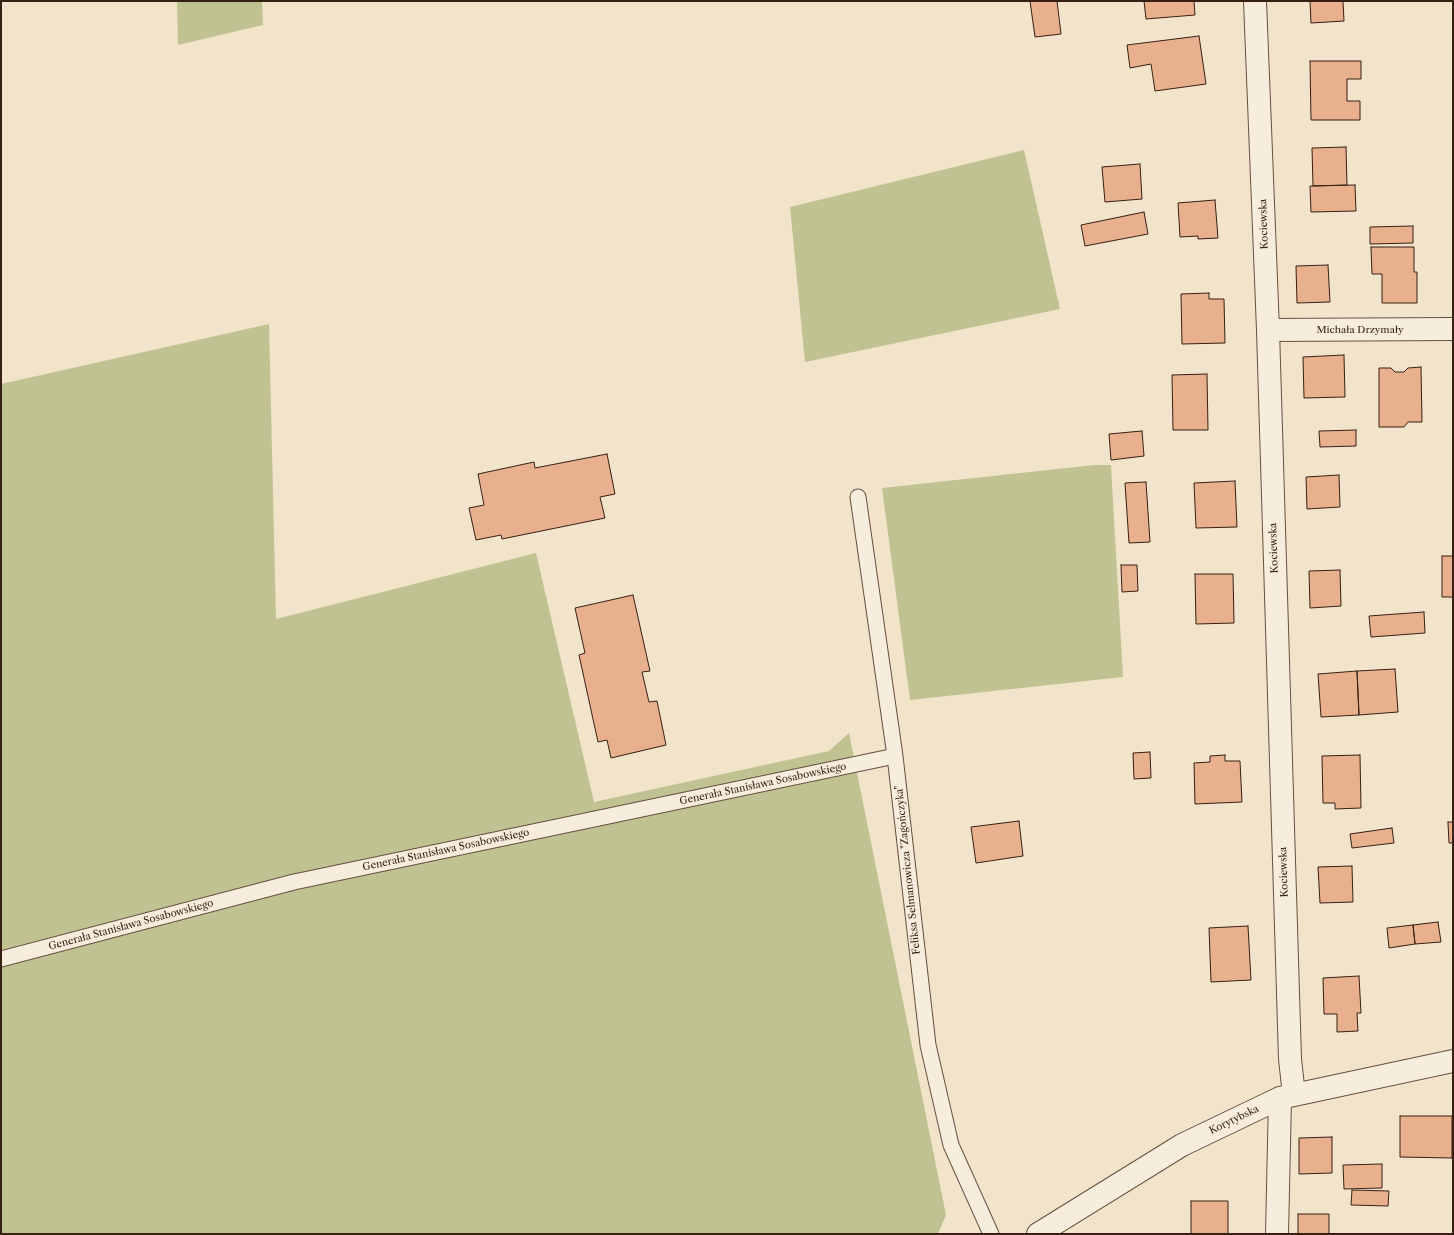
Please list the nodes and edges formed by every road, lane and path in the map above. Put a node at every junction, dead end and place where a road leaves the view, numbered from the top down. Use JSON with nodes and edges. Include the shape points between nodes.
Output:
{"nodes":[{"id":1,"x":1255,"y":1,"type":"edge"},
{"id":2,"x":1453,"y":329,"type":"edge"},
{"id":3,"x":1268,"y":330,"type":"junction"},
{"id":4,"x":858,"y":497,"type":"dead end"},
{"id":5,"x":895,"y":756,"type":"junction"},
{"id":6,"x":1,"y":959,"type":"edge"},
{"id":7,"x":1453,"y":1061,"type":"edge"},
{"id":8,"x":1287,"y":1096,"type":"junction"},
{"id":9,"x":991,"y":1234,"type":"edge"},
{"id":10,"x":1038,"y":1234,"type":"edge"},
{"id":11,"x":1277,"y":1234,"type":"edge"}],
"edges":[{"from":1,"to":3,"type":"street","name":"Kociewska"},
{"from":2,"to":3,"type":"street","name":"Michała Drzymały"},
{"from":3,"to":8,"type":"street","name":"Kociewska","via":[[1289,1051]]},
{"from":4,"to":5,"type":"lane","name":"Feliksa Selmanowicza \"Zagończyka\""},
{"from":5,"to":6,"type":"lane","name":"Generała Stanisława Sosabowskiego","via":[[294,882]]},
{"from":5,"to":9,"type":"lane","name":"Feliksa Selmanowicza \"Zagończyka\"","via":[[928,1045],[951,1145]]},
{"from":7,"to":8,"type":"street","name":"Korytybska"},
{"from":8,"to":10,"type":"street","name":"Korytybska","via":[[1182,1145]]},
{"from":8,"to":11,"type":"street","name":"Kociewska"}]}
